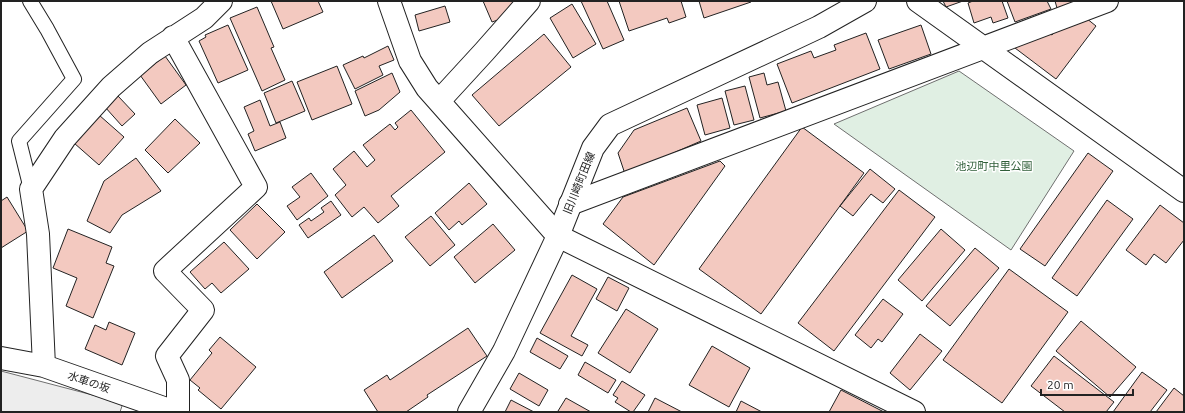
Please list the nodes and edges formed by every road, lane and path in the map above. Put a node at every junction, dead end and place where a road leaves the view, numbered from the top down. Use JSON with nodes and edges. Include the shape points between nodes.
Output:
{"nodes":[{"id":1,"x":30,"y":1,"type":"edge"},
{"id":2,"x":221,"y":1,"type":"edge"},
{"id":3,"x":389,"y":1,"type":"edge"},
{"id":4,"x":529,"y":1,"type":"edge"},
{"id":5,"x":865,"y":1,"type":"edge"},
{"id":6,"x":918,"y":1,"type":"edge"},
{"id":7,"x":1106,"y":1,"type":"edge"},
{"id":8,"x":173,"y":37,"type":"junction"},
{"id":9,"x":983,"y":47,"type":"junction"},
{"id":10,"x":439,"y":101,"type":"junction"},
{"id":11,"x":31,"y":189,"type":"junction"},
{"id":12,"x":1184,"y":191,"type":"edge"},
{"id":13,"x":570,"y":204,"type":"junction"},
{"id":14,"x":558,"y":236,"type":"junction"},
{"id":15,"x":1,"y":358,"type":"edge"},
{"id":16,"x":44,"y":366,"type":"junction"},
{"id":17,"x":177,"y":412,"type":"edge"},
{"id":18,"x":469,"y":412,"type":"edge"},
{"id":19,"x":914,"y":412,"type":"edge"}],
"edges":[{"from":1,"to":11,"type":"lane","via":[[74,79],[19,141]]},
{"from":2,"to":8,"type":"street","via":[[204,18]]},
{"from":3,"to":10,"type":"street","via":[[410,61],[427,88]]},
{"from":4,"to":10,"type":"street"},
{"from":5,"to":13,"type":"street","name":"旧川崎町田線","via":[[819,27],[610,125],[593,148]]},
{"from":6,"to":9,"type":"street"},
{"from":7,"to":9,"type":"street"},
{"from":8,"to":11,"type":"street","via":[[150,52],[111,87],[65,138]]},
{"from":8,"to":17,"type":"street","via":[[256,187],[165,270],[203,310],[167,356],[178,380]]},
{"from":9,"to":12,"type":"street"},
{"from":9,"to":13,"type":"street"},
{"from":10,"to":14,"type":"street"},
{"from":11,"to":16,"type":"street","via":[[38,234]]},
{"from":13,"to":14,"type":"street","name":"旧川崎町田線"},
{"from":14,"to":18,"type":"street","name":"旧川崎町田線","via":[[504,351]]},
{"from":14,"to":19,"type":"street"},
{"from":15,"to":16,"type":"street","name":"水車の坂"},
{"from":16,"to":17,"type":"street","name":"水車の坂"}]}
